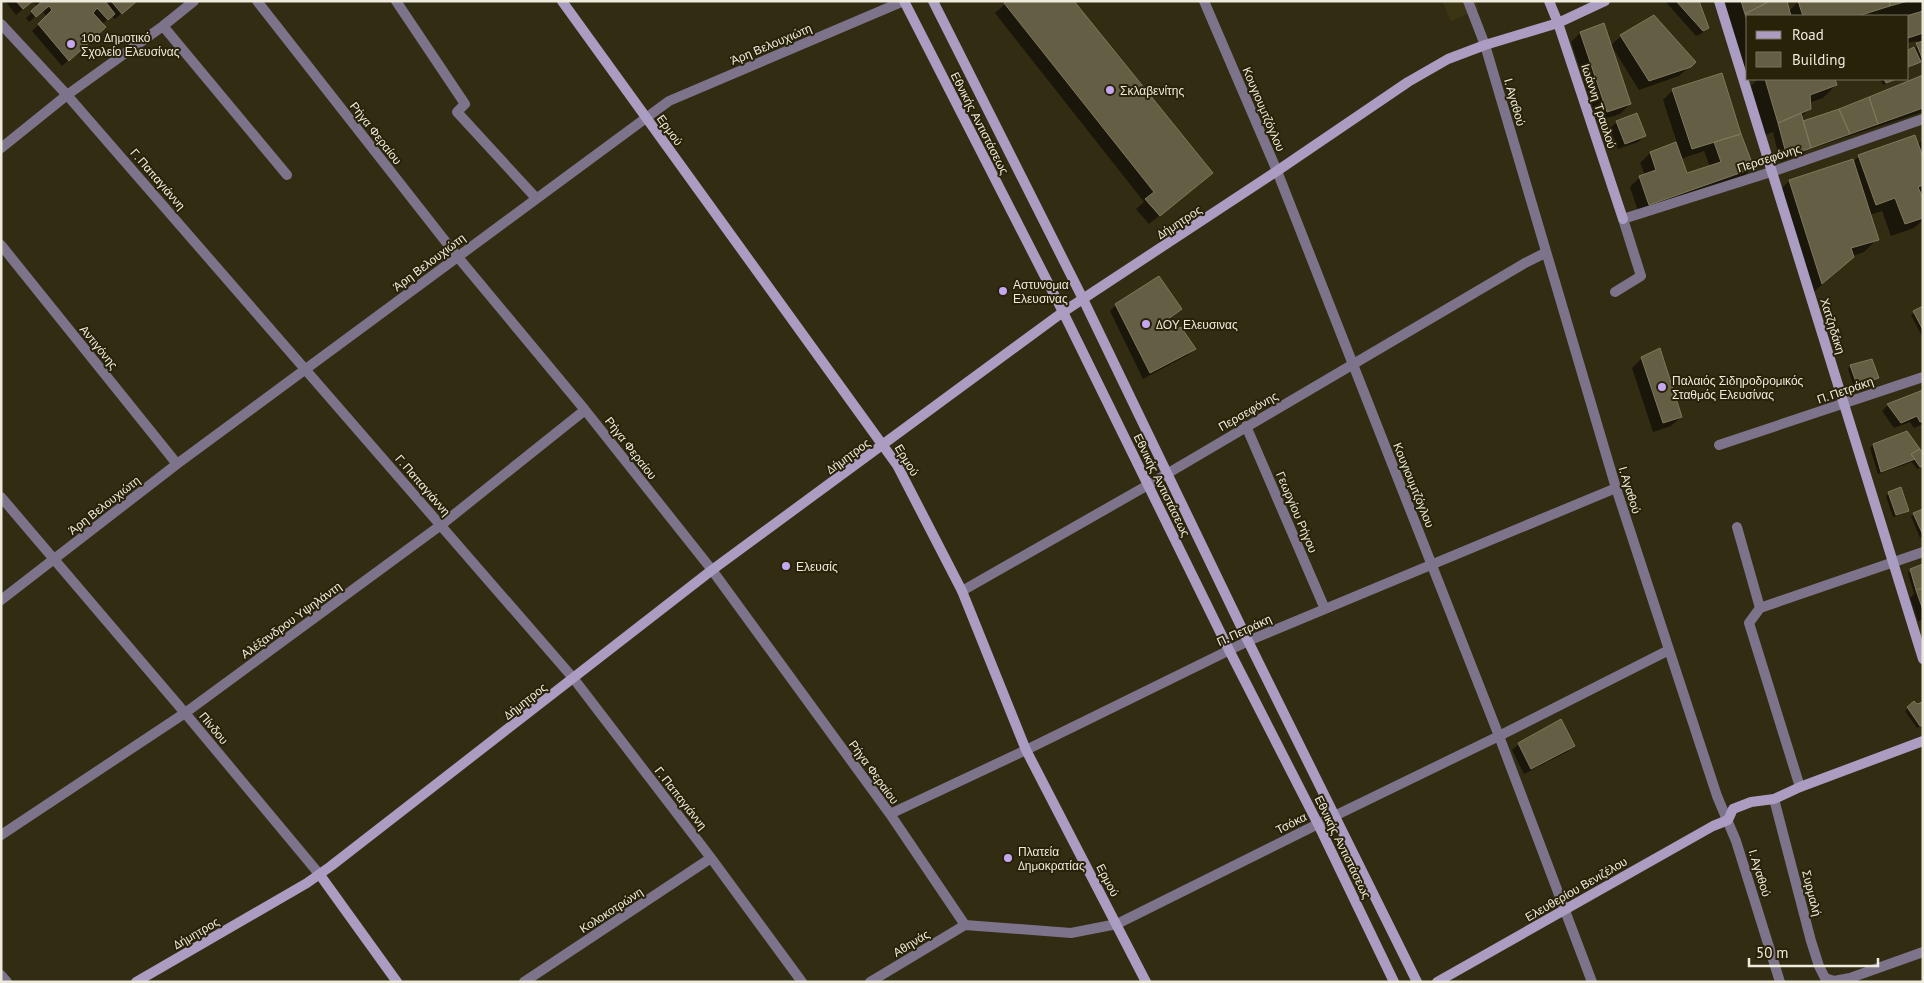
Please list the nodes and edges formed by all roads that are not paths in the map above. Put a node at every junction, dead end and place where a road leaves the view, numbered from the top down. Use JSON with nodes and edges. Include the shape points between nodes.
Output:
{"nodes":[{"id":1,"x":194,"y":1,"type":"edge"},
{"id":2,"x":257,"y":1,"type":"edge"},
{"id":3,"x":396,"y":1,"type":"edge"},
{"id":4,"x":562,"y":1,"type":"edge"},
{"id":5,"x":904,"y":1,"type":"edge"},
{"id":6,"x":933,"y":1,"type":"edge"},
{"id":7,"x":1204,"y":1,"type":"edge"},
{"id":8,"x":1468,"y":1,"type":"edge"},
{"id":9,"x":1549,"y":1,"type":"edge"},
{"id":10,"x":1605,"y":1,"type":"edge"},
{"id":11,"x":1719,"y":1,"type":"edge"},
{"id":12,"x":1558,"y":22,"type":"junction"},
{"id":13,"x":1,"y":24,"type":"edge"},
{"id":14,"x":163,"y":26,"type":"junction"},
{"id":15,"x":1485,"y":46,"type":"junction"},
{"id":16,"x":67,"y":95,"type":"junction"},
{"id":17,"x":645,"y":117,"type":"junction"},
{"id":18,"x":1923,"y":119,"type":"edge"},
{"id":19,"x":1,"y":148,"type":"edge"},
{"id":20,"x":1277,"y":171,"type":"junction"},
{"id":21,"x":1774,"y":171,"type":"junction"},
{"id":22,"x":287,"y":175,"type":"dead end"},
{"id":23,"x":536,"y":198,"type":"junction"},
{"id":24,"x":1623,"y":219,"type":"junction"},
{"id":25,"x":1,"y":245,"type":"edge"},
{"id":26,"x":1546,"y":253,"type":"junction"},
{"id":27,"x":457,"y":256,"type":"junction"},
{"id":28,"x":1615,"y":292,"type":"dead end"},
{"id":29,"x":1083,"y":299,"type":"junction"},
{"id":30,"x":1064,"y":312,"type":"junction"},
{"id":31,"x":1353,"y":365,"type":"junction"},
{"id":32,"x":306,"y":369,"type":"junction"},
{"id":33,"x":1923,"y":377,"type":"edge"},
{"id":34,"x":1843,"y":404,"type":"junction"},
{"id":35,"x":585,"y":410,"type":"junction"},
{"id":36,"x":1246,"y":426,"type":"junction"},
{"id":37,"x":1719,"y":444,"type":"dead end"},
{"id":38,"x":883,"y":445,"type":"junction"},
{"id":39,"x":177,"y":464,"type":"junction"},
{"id":40,"x":1167,"y":474,"type":"junction"},
{"id":41,"x":1148,"y":485,"type":"junction"},
{"id":42,"x":1616,"y":488,"type":"junction"},
{"id":43,"x":1,"y":497,"type":"edge"},
{"id":44,"x":441,"y":525,"type":"junction"},
{"id":45,"x":1737,"y":527,"type":"dead end"},
{"id":46,"x":1923,"y":552,"type":"edge"},
{"id":47,"x":54,"y":560,"type":"junction"},
{"id":48,"x":1892,"y":562,"type":"junction"},
{"id":49,"x":1432,"y":564,"type":"junction"},
{"id":50,"x":712,"y":570,"type":"junction"},
{"id":51,"x":962,"y":591,"type":"junction"},
{"id":52,"x":1,"y":600,"type":"edge"},
{"id":53,"x":1325,"y":608,"type":"junction"},
{"id":54,"x":1760,"y":608,"type":"junction"},
{"id":55,"x":1248,"y":641,"type":"junction"},
{"id":56,"x":1229,"y":650,"type":"junction"},
{"id":57,"x":1668,"y":650,"type":"junction"},
{"id":58,"x":1923,"y":659,"type":"edge"},
{"id":59,"x":574,"y":679,"type":"junction"},
{"id":60,"x":185,"y":713,"type":"junction"},
{"id":61,"x":1499,"y":736,"type":"junction"},
{"id":62,"x":1923,"y":741,"type":"edge"},
{"id":63,"x":1026,"y":750,"type":"junction"},
{"id":64,"x":1800,"y":787,"type":"junction"},
{"id":65,"x":1774,"y":799,"type":"junction"},
{"id":66,"x":890,"y":814,"type":"junction"},
{"id":67,"x":1335,"y":816,"type":"junction"},
{"id":68,"x":1728,"y":820,"type":"junction"},
{"id":69,"x":1318,"y":824,"type":"junction"},
{"id":70,"x":1,"y":835,"type":"edge"},
{"id":71,"x":711,"y":858,"type":"junction"},
{"id":72,"x":320,"y":875,"type":"junction"},
{"id":73,"x":1566,"y":909,"type":"junction"},
{"id":74,"x":1117,"y":924,"type":"junction"},
{"id":75,"x":965,"y":925,"type":"junction"},
{"id":76,"x":1923,"y":952,"type":"edge"},
{"id":77,"x":1,"y":975,"type":"edge"},
{"id":78,"x":1825,"y":980,"type":"edge"},
{"id":79,"x":7,"y":982,"type":"edge"},
{"id":80,"x":136,"y":982,"type":"edge"},
{"id":81,"x":398,"y":982,"type":"edge"},
{"id":82,"x":524,"y":982,"type":"edge"},
{"id":83,"x":802,"y":982,"type":"edge"},
{"id":84,"x":870,"y":982,"type":"edge"},
{"id":85,"x":1146,"y":982,"type":"edge"},
{"id":86,"x":1394,"y":982,"type":"edge"},
{"id":87,"x":1417,"y":982,"type":"edge"},
{"id":88,"x":1437,"y":982,"type":"edge"},
{"id":89,"x":1592,"y":982,"type":"edge"},
{"id":90,"x":1780,"y":982,"type":"edge"}],
"edges":[{"from":1,"to":14,"type":"street"},
{"from":2,"to":27,"type":"street","name":"Ρήγα Φεραίου"},
{"from":3,"to":23,"type":"street","via":[[465,104],[457,112]]},
{"from":4,"to":17,"type":"street","name":"Ερμού"},
{"from":5,"to":17,"type":"street","name":"Άρη Βελουχιώτη","via":[[669,101]]},
{"from":5,"to":30,"type":"street","name":"Εθνικής Αντιστάσεως"},
{"from":6,"to":29,"type":"street","name":"Εθνικής Αντιστάσεως"},
{"from":7,"to":20,"type":"street","name":"Κουγιουμτζόγλου"},
{"from":8,"to":15,"type":"street","name":"Ι. Αγαθού"},
{"from":9,"to":12,"type":"street","name":"Ιωάννη Τραυλού"},
{"from":10,"to":12,"type":"street","name":"Δήμητρος"},
{"from":11,"to":21,"type":"street","name":"Χατζηδάκη"},
{"from":12,"to":15,"type":"street","name":"Δήμητρος"},
{"from":12,"to":24,"type":"street","name":"Ιωάννη Τραυλού"},
{"from":13,"to":16,"type":"street","name":"Γ. Παπαγιάννη"},
{"from":14,"to":16,"type":"street"},
{"from":14,"to":22,"type":"street"},
{"from":15,"to":20,"type":"street","name":"Δήμητρος","via":[[1448,59],[1408,82]]},
{"from":15,"to":26,"type":"street","name":"Ι. Αγαθού"},
{"from":16,"to":19,"type":"street"},
{"from":16,"to":32,"type":"street","name":"Γ. Παπαγιάννη"},
{"from":17,"to":23,"type":"street","name":"Άρη Βελουχιώτη"},
{"from":17,"to":38,"type":"street","name":"Ερμού"},
{"from":18,"to":21,"type":"street","name":"Περσεφόνης"},
{"from":20,"to":29,"type":"street","name":"Δήμητρος"},
{"from":20,"to":31,"type":"street","name":"Κουγιουμτζόγλου"},
{"from":21,"to":24,"type":"street","name":"Περσεφόνης"},
{"from":21,"to":34,"type":"street","name":"Χατζηδάκη"},
{"from":23,"to":27,"type":"street","name":"Άρη Βελουχιώτη"},
{"from":24,"to":28,"type":"street","via":[[1641,276]]},
{"from":25,"to":39,"type":"street","name":"Αντιγόνης"},
{"from":26,"to":31,"type":"street","name":"Περσεφόνης"},
{"from":26,"to":42,"type":"street","name":"Ι. Αγαθού"},
{"from":27,"to":32,"type":"street","name":"Άρη Βελουχιώτη"},
{"from":27,"to":35,"type":"street","name":"Ρήγα Φεραίου"},
{"from":29,"to":30,"type":"street","name":"Δήμητρος"},
{"from":29,"to":40,"type":"street","name":"Εθνικής Αντιστάσεως"},
{"from":30,"to":38,"type":"street","name":"Δήμητρος"},
{"from":30,"to":41,"type":"street","name":"Εθνικής Αντιστάσεως"},
{"from":31,"to":36,"type":"street","name":"Περσεφόνης"},
{"from":31,"to":49,"type":"street","name":"Κουγιουμτζόγλου"},
{"from":32,"to":39,"type":"street","name":"Άρη Βελουχιώτη"},
{"from":32,"to":44,"type":"street","name":"Γ. Παπαγιάννη"},
{"from":33,"to":34,"type":"street","name":"Π. Πετράκη"},
{"from":34,"to":37,"type":"street","name":"Π. Πετράκη"},
{"from":34,"to":48,"type":"street","name":"Χατζηδάκη"},
{"from":35,"to":44,"type":"street","name":"Αλέξανδρου Υψηλάντη"},
{"from":35,"to":50,"type":"street","name":"Ρήγα Φεραίου"},
{"from":36,"to":40,"type":"street","name":"Περσεφόνης"},
{"from":36,"to":53,"type":"street","name":"Γεωργίου Ρήγου"},
{"from":38,"to":50,"type":"street","name":"Δήμητρος"},
{"from":38,"to":51,"type":"street","name":"Ερμού","via":[[897,465]]},
{"from":39,"to":47,"type":"street","name":"Άρη Βελουχιώτη"},
{"from":40,"to":41,"type":"street","name":"Περσεφόνης"},
{"from":40,"to":55,"type":"street","name":"Εθνικής Αντιστάσεως"},
{"from":41,"to":51,"type":"street","name":"Περσεφόνης"},
{"from":41,"to":56,"type":"street","name":"Εθνικής Αντιστάσεως"},
{"from":42,"to":49,"type":"street","name":"Π. Πετράκη"},
{"from":42,"to":57,"type":"street","name":"Ι. Αγαθού"},
{"from":43,"to":47,"type":"street","name":"Πίνδου"},
{"from":44,"to":59,"type":"street","name":"Γ. Παπαγιάννη"},
{"from":44,"to":60,"type":"street","name":"Αλέξανδρου Υψηλάντη"},
{"from":45,"to":54,"type":"street"},
{"from":46,"to":48,"type":"street"},
{"from":47,"to":52,"type":"street","name":"Άρη Βελουχιώτη"},
{"from":47,"to":60,"type":"street","name":"Πίνδου"},
{"from":48,"to":54,"type":"street"},
{"from":48,"to":58,"type":"street","name":"Χατζηδάκη"},
{"from":49,"to":53,"type":"street","name":"Π. Πετράκη"},
{"from":49,"to":61,"type":"street","name":"Κουγιουμτζόγλου"},
{"from":50,"to":59,"type":"street","name":"Δήμητρος"},
{"from":50,"to":66,"type":"street","name":"Ρήγα Φεραίου"},
{"from":51,"to":63,"type":"street","name":"Ερμού"},
{"from":53,"to":55,"type":"street","name":"Π. Πετράκη"},
{"from":54,"to":64,"type":"street","via":[[1749,623]]},
{"from":55,"to":56,"type":"street","name":"Π. Πετράκη"},
{"from":55,"to":67,"type":"street","name":"Εθνικής Αντιστάσεως"},
{"from":56,"to":63,"type":"street","name":"Π. Πετράκη"},
{"from":56,"to":69,"type":"street","name":"Εθνικής Αντιστάσεως"},
{"from":57,"to":61,"type":"street","name":"Τσόκα"},
{"from":57,"to":68,"type":"street","name":"Ι. Αγαθού"},
{"from":59,"to":71,"type":"street","name":"Γ. Παπαγιάννη"},
{"from":59,"to":72,"type":"street","name":"Δήμητρος"},
{"from":60,"to":70,"type":"street","name":"Αλέξανδρου Υψηλάντη"},
{"from":60,"to":72,"type":"street","name":"Πίνδου"},
{"from":61,"to":67,"type":"street","name":"Τσόκα"},
{"from":61,"to":73,"type":"street","name":"Κουγιουμτζόγλου"},
{"from":62,"to":64,"type":"street"},
{"from":63,"to":66,"type":"street","name":"Π. Πετράκη"},
{"from":63,"to":74,"type":"street","name":"Ερμού"},
{"from":64,"to":65,"type":"street"},
{"from":65,"to":68,"type":"street","name":"Ελευθερίου Βενιζέλου","via":[[1751,802],[1733,809]]},
{"from":65,"to":78,"type":"street","name":"Συρμαλή","via":[[1811,941]]},
{"from":66,"to":75,"type":"street","name":"Ρήγα Φεραίου"},
{"from":67,"to":69,"type":"street","name":"Τσόκα"},
{"from":67,"to":87,"type":"street","name":"Εθνικής Αντιστάσεως"},
{"from":68,"to":73,"type":"street","name":"Ελευθερίου Βενιζέλου"},
{"from":68,"to":90,"type":"street","name":"Ι. Αγαθού"},
{"from":69,"to":74,"type":"street","name":"Τσόκα"},
{"from":69,"to":86,"type":"street","name":"Εθνικής Αντιστάσεως"},
{"from":71,"to":82,"type":"street","name":"Κολοκοτρώνη"},
{"from":71,"to":83,"type":"street","name":"Γ. Παπαγιάννη"},
{"from":72,"to":80,"type":"street","name":"Δήμητρος"},
{"from":72,"to":81,"type":"street","name":"Πίνδου"},
{"from":73,"to":88,"type":"street","name":"Ελευθερίου Βενιζέλου"},
{"from":73,"to":89,"type":"street","name":"Κουγιουμτζόγλου"},
{"from":74,"to":75,"type":"street","name":"Τσόκα","via":[[1070,933]]},
{"from":74,"to":85,"type":"street","name":"Ερμού"},
{"from":75,"to":84,"type":"street","name":"Αθηνάς"},
{"from":76,"to":78,"type":"street","name":"Συρμαλή","via":[[1850,978]]},
{"from":77,"to":79,"type":"street"}]}
